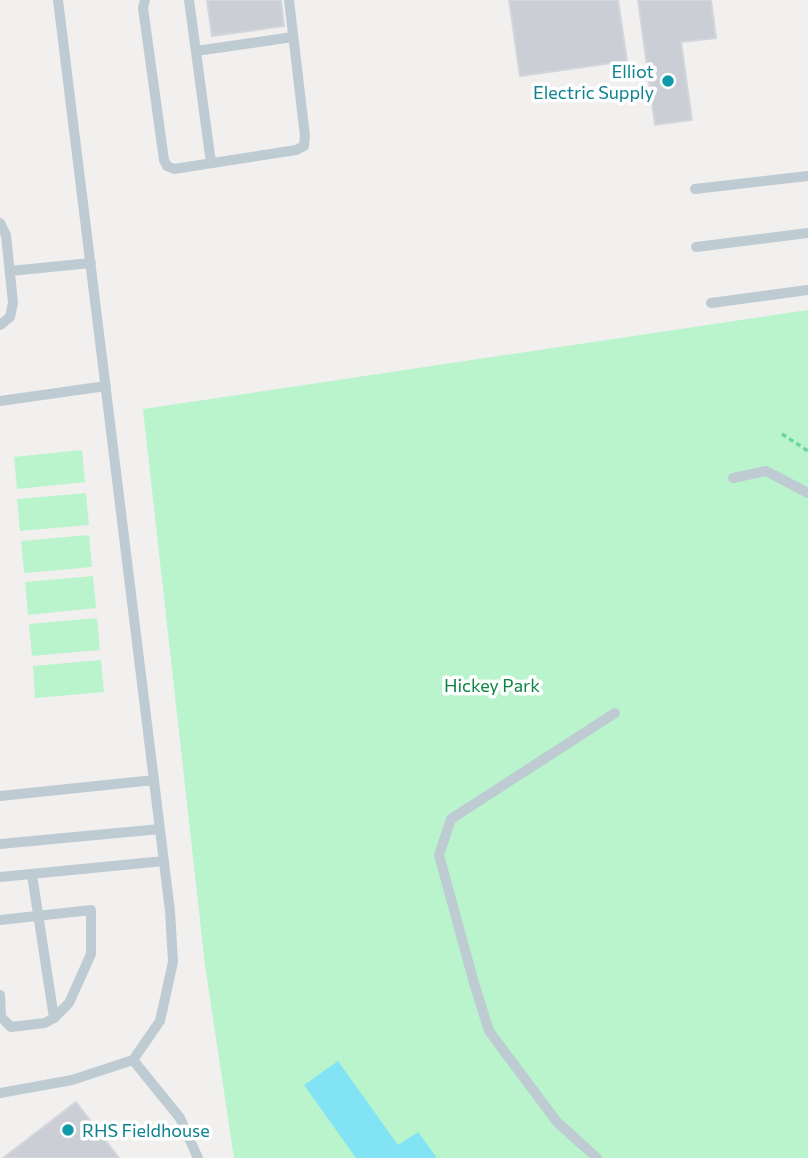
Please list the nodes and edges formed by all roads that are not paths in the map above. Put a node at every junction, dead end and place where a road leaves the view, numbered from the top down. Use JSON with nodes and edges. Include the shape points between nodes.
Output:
{"nodes":[{"id":1,"x":58,"y":0,"type":"edge"},
{"id":2,"x":145,"y":0,"type":"edge"},
{"id":3,"x":189,"y":0,"type":"edge"},
{"id":4,"x":289,"y":0,"type":"edge"},
{"id":5,"x":293,"y":37,"type":"junction"},
{"id":6,"x":196,"y":51,"type":"junction"},
{"id":7,"x":211,"y":163,"type":"junction"},
{"id":8,"x":808,"y":176,"type":"edge"},
{"id":9,"x":695,"y":188,"type":"dead end"},
{"id":10,"x":0,"y":223,"type":"edge"},
{"id":11,"x":808,"y":233,"type":"edge"},
{"id":12,"x":696,"y":247,"type":"dead end"},
{"id":13,"x":91,"y":263,"type":"junction"},
{"id":14,"x":10,"y":271,"type":"junction"},
{"id":15,"x":808,"y":290,"type":"edge"},
{"id":16,"x":711,"y":303,"type":"dead end"},
{"id":17,"x":0,"y":326,"type":"edge"},
{"id":18,"x":106,"y":386,"type":"junction"},
{"id":19,"x":0,"y":401,"type":"edge"},
{"id":20,"x":733,"y":478,"type":"dead end"},
{"id":21,"x":808,"y":493,"type":"edge"},
{"id":22,"x":615,"y":713,"type":"dead end"},
{"id":23,"x":154,"y":780,"type":"junction"},
{"id":24,"x":0,"y":796,"type":"edge"},
{"id":25,"x":160,"y":829,"type":"junction"},
{"id":26,"x":0,"y":844,"type":"edge"},
{"id":27,"x":164,"y":861,"type":"junction"},
{"id":28,"x":32,"y":875,"type":"junction"},
{"id":29,"x":0,"y":877,"type":"edge"},
{"id":30,"x":38,"y":916,"type":"junction"},
{"id":31,"x":0,"y":920,"type":"edge"},
{"id":32,"x":0,"y":995,"type":"edge"},
{"id":33,"x":54,"y":1018,"type":"junction"},
{"id":34,"x":133,"y":1060,"type":"junction"},
{"id":35,"x":0,"y":1093,"type":"edge"},
{"id":36,"x":198,"y":1158,"type":"edge"},
{"id":37,"x":597,"y":1158,"type":"edge"}],
"edges":[{"from":1,"to":13,"type":"lane"},
{"from":2,"to":7,"type":"lane","via":[[164,160],[174,169]]},
{"from":3,"to":6,"type":"lane"},
{"from":4,"to":5,"type":"lane"},
{"from":5,"to":6,"type":"lane"},
{"from":5,"to":7,"type":"lane","via":[[304,146]]},
{"from":6,"to":7,"type":"lane"},
{"from":8,"to":9,"type":"lane"},
{"from":10,"to":14,"type":"lane"},
{"from":11,"to":12,"type":"lane"},
{"from":13,"to":14,"type":"lane"},
{"from":13,"to":18,"type":"lane"},
{"from":14,"to":17,"type":"lane","via":[[13,303],[10,317]]},
{"from":15,"to":16,"type":"lane"},
{"from":18,"to":19,"type":"lane"},
{"from":18,"to":23,"type":"lane"},
{"from":20,"to":21,"type":"lane","via":[[766,471]]},
{"from":22,"to":37,"type":"lane","via":[[451,819],[439,855],[489,1031],[557,1122]]},
{"from":23,"to":24,"type":"lane"},
{"from":23,"to":25,"type":"lane"},
{"from":25,"to":26,"type":"lane"},
{"from":25,"to":27,"type":"lane"},
{"from":27,"to":28,"type":"lane"},
{"from":27,"to":34,"type":"lane","via":[[173,962],[160,1021]]},
{"from":28,"to":29,"type":"lane"},
{"from":28,"to":30,"type":"lane"},
{"from":30,"to":31,"type":"lane"},
{"from":30,"to":33,"type":"lane"},
{"from":30,"to":33,"type":"lane","via":[[91,910],[91,954],[69,1003]]},
{"from":32,"to":33,"type":"lane","via":[[1,1017],[11,1027]]},
{"from":34,"to":35,"type":"lane","via":[[72,1080]]},
{"from":34,"to":36,"type":"lane","via":[[180,1118]]}]}
